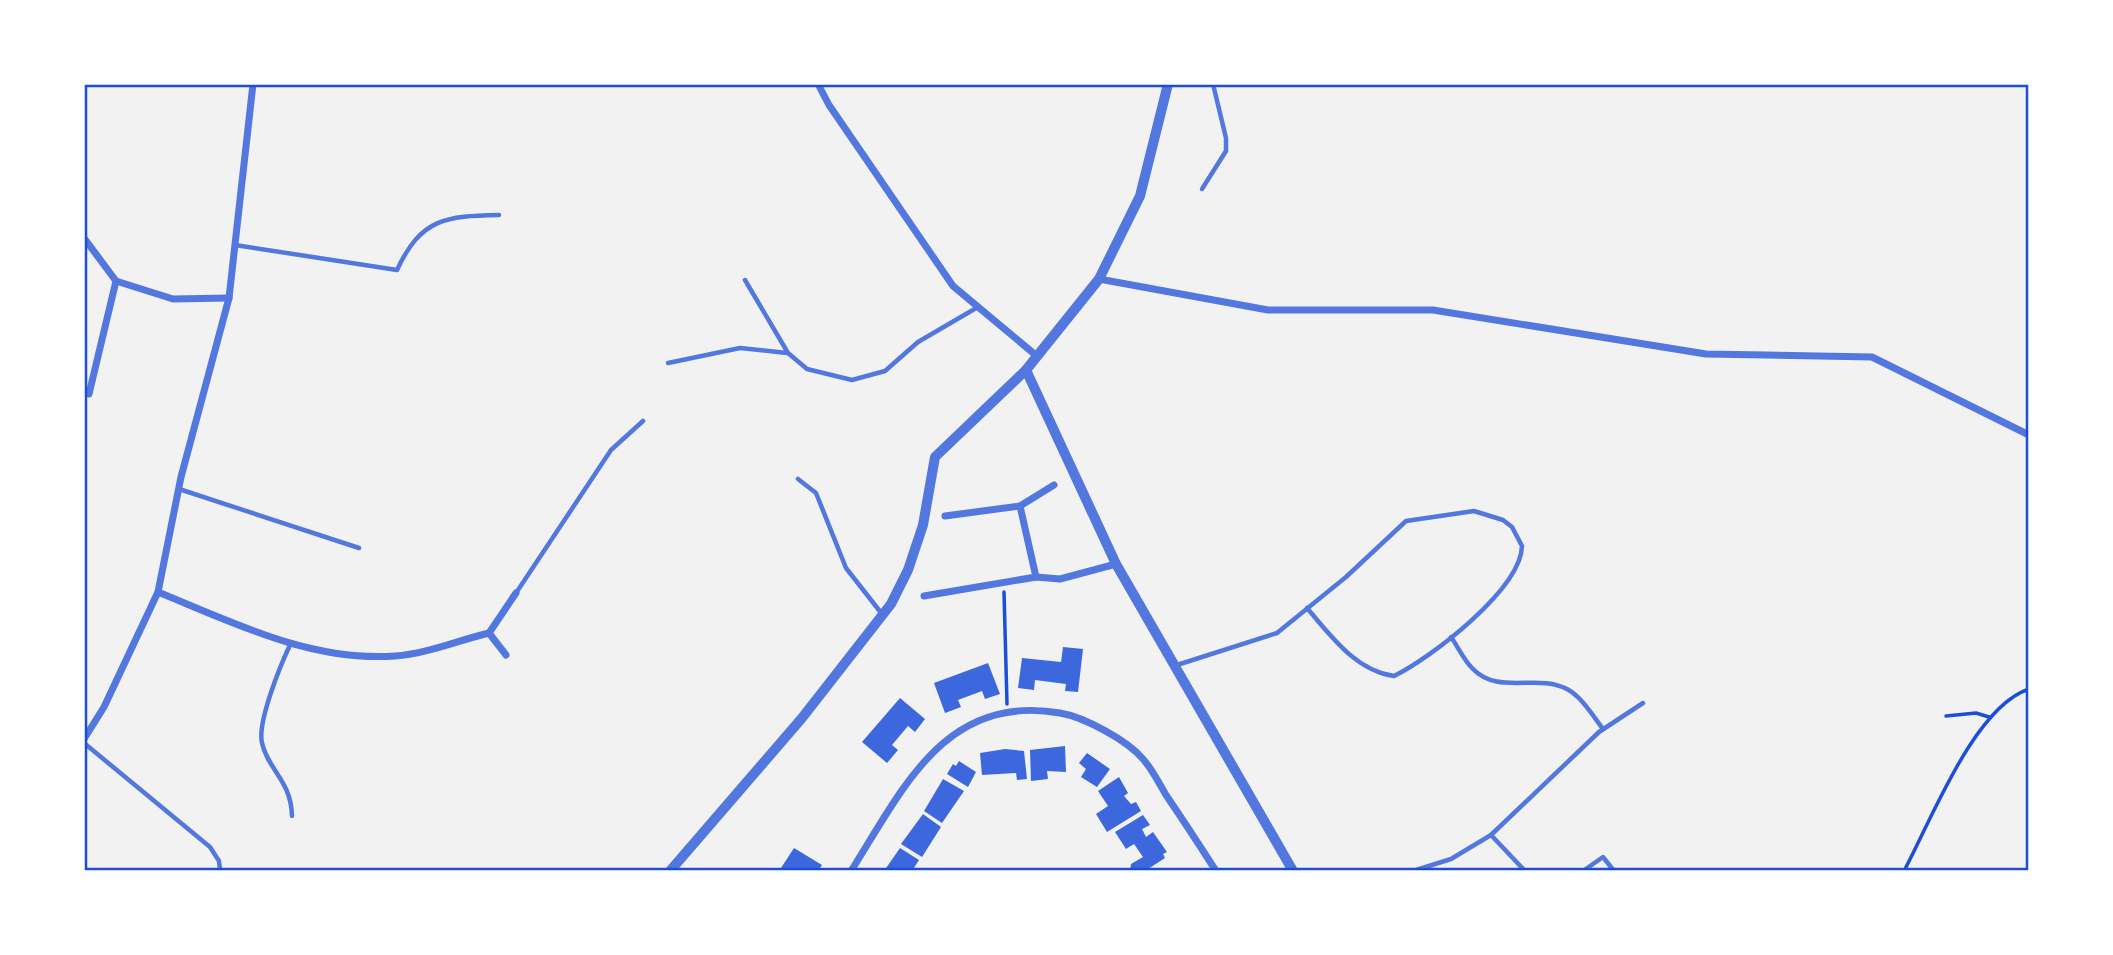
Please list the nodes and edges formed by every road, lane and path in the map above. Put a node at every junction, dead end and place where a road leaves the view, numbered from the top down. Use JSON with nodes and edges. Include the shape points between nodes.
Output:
{"nodes":[{"id":1,"x":253,"y":84,"type":"edge"},
{"id":2,"x":818,"y":84,"type":"edge"},
{"id":3,"x":1168,"y":84,"type":"edge"},
{"id":4,"x":1213,"y":84,"type":"edge"},
{"id":5,"x":1202,"y":189,"type":"dead end"},
{"id":6,"x":499,"y":215,"type":"dead end"},
{"id":7,"x":84,"y":238,"type":"edge"},
{"id":8,"x":235,"y":245,"type":"junction"},
{"id":9,"x":1099,"y":279,"type":"junction"},
{"id":10,"x":745,"y":280,"type":"dead end"},
{"id":11,"x":116,"y":281,"type":"junction"},
{"id":12,"x":229,"y":298,"type":"junction"},
{"id":13,"x":978,"y":307,"type":"junction"},
{"id":14,"x":788,"y":353,"type":"junction"},
{"id":15,"x":1038,"y":356,"type":"junction"},
{"id":16,"x":668,"y":363,"type":"dead end"},
{"id":17,"x":1026,"y":370,"type":"junction"},
{"id":18,"x":89,"y":394,"type":"dead end"},
{"id":19,"x":643,"y":421,"type":"dead end"},
{"id":20,"x":2029,"y":435,"type":"edge"},
{"id":21,"x":798,"y":479,"type":"dead end"},
{"id":22,"x":1054,"y":485,"type":"dead end"},
{"id":23,"x":178,"y":489,"type":"junction"},
{"id":24,"x":1020,"y":506,"type":"junction"},
{"id":25,"x":945,"y":516,"type":"dead end"},
{"id":26,"x":359,"y":548,"type":"dead end"},
{"id":27,"x":1116,"y":564,"type":"junction"},
{"id":28,"x":1036,"y":577,"type":"junction"},
{"id":29,"x":1004,"y":584,"type":"junction"},
{"id":30,"x":158,"y":592,"type":"junction"},
{"id":31,"x":516,"y":593,"type":"joint"},
{"id":32,"x":925,"y":596,"type":"dead end"},
{"id":33,"x":1307,"y":608,"type":"junction"},
{"id":34,"x":883,"y":615,"type":"junction"},
{"id":35,"x":489,"y":633,"type":"junction"},
{"id":36,"x":1451,"y":636,"type":"junction"},
{"id":37,"x":290,"y":645,"type":"junction"},
{"id":38,"x":506,"y":655,"type":"dead end"},
{"id":39,"x":1173,"y":666,"type":"junction"},
{"id":40,"x":2029,"y":689,"type":"edge"},
{"id":41,"x":1643,"y":703,"type":"dead end"},
{"id":42,"x":1007,"y":713,"type":"junction"},
{"id":43,"x":1946,"y":716,"type":"dead end"},
{"id":44,"x":1989,"y":718,"type":"junction"},
{"id":45,"x":1603,"y":729,"type":"junction"},
{"id":46,"x":84,"y":741,"type":"edge"},
{"id":47,"x":292,"y":816,"type":"dead end"},
{"id":48,"x":1491,"y":835,"type":"junction"},
{"id":49,"x":220,"y":870,"type":"edge"},
{"id":50,"x":670,"y":871,"type":"edge"},
{"id":51,"x":851,"y":871,"type":"edge"},
{"id":52,"x":1216,"y":871,"type":"edge"},
{"id":53,"x":1293,"y":871,"type":"edge"},
{"id":54,"x":1413,"y":871,"type":"edge"},
{"id":55,"x":1525,"y":871,"type":"edge"},
{"id":56,"x":1583,"y":871,"type":"edge"},
{"id":57,"x":1614,"y":871,"type":"edge"},
{"id":58,"x":1904,"y":871,"type":"edge"}],
"edges":[{"from":1,"to":8,"type":"street"},
{"from":2,"to":13,"type":"street","via":[[953,286]]},
{"from":3,"to":9,"type":"street","via":[[1140,195]]},
{"from":4,"to":5,"type":"lane","via":[[1226,151]]},
{"from":6,"to":8,"type":"lane","via":[[462,215],[433,224],[413,239],[397,270]]},
{"from":7,"to":11,"type":"street"},
{"from":8,"to":12,"type":"street"},
{"from":9,"to":15,"type":"street"},
{"from":9,"to":20,"type":"street","via":[[1268,310],[1433,310],[1706,354],[1872,357]]},
{"from":10,"to":14,"type":"lane"},
{"from":11,"to":12,"type":"street","via":[[173,299]]},
{"from":11,"to":18,"type":"street"},
{"from":12,"to":23,"type":"street"},
{"from":13,"to":14,"type":"lane","via":[[918,342],[886,371],[852,380],[807,369]]},
{"from":13,"to":15,"type":"street"},
{"from":14,"to":16,"type":"lane","via":[[740,348]]},
{"from":15,"to":17,"type":"street"},
{"from":17,"to":27,"type":"street"},
{"from":17,"to":34,"type":"street","via":[[935,457],[912,559]]},
{"from":19,"to":31,"type":"lane","via":[[611,450]]},
{"from":21,"to":34,"type":"lane","via":[[816,494],[846,568]]},
{"from":22,"to":24,"type":"street"},
{"from":23,"to":26,"type":"lane"},
{"from":23,"to":30,"type":"street"},
{"from":24,"to":25,"type":"street"},
{"from":24,"to":28,"type":"street"},
{"from":27,"to":28,"type":"street","via":[[1060,579]]},
{"from":27,"to":39,"type":"street"},
{"from":28,"to":29,"type":"street"},
{"from":29,"to":32,"type":"street"},
{"from":29,"to":42,"type":"path"},
{"from":30,"to":37,"type":"street"},
{"from":30,"to":46,"type":"street"},
{"from":31,"to":35,"type":"street"},
{"from":33,"to":36,"type":"lane","via":[[1343,650],[1381,674],[1394,676],[1417,665]]},
{"from":33,"to":36,"type":"lane","via":[[1406,521],[1474,511],[1503,520],[1521,546],[1516,568]]},
{"from":33,"to":39,"type":"lane","via":[[1277,633]]},
{"from":34,"to":50,"type":"street","via":[[802,718]]},
{"from":35,"to":37,"type":"street","via":[[398,656],[363,657]]},
{"from":35,"to":38,"type":"street"},
{"from":36,"to":45,"type":"lane","via":[[1473,669],[1485,677],[1567,689]]},
{"from":37,"to":47,"type":"lane","via":[[278,671],[261,737],[287,788]]},
{"from":39,"to":53,"type":"street"},
{"from":40,"to":44,"type":"path","via":[[2017,693]]},
{"from":41,"to":45,"type":"lane"},
{"from":42,"to":51,"type":"street","via":[[962,727],[933,751]]},
{"from":42,"to":52,"type":"street","via":[[1045,710],[1074,715],[1142,757]]},
{"from":43,"to":44,"type":"path","via":[[1976,713]]},
{"from":44,"to":58,"type":"path","via":[[1968,747]]},
{"from":45,"to":48,"type":"lane"},
{"from":46,"to":49,"type":"lane","via":[[210,847]]},
{"from":48,"to":54,"type":"lane","via":[[1451,859]]},
{"from":48,"to":55,"type":"lane"},
{"from":56,"to":57,"type":"lane","via":[[1603,856]]}]}
